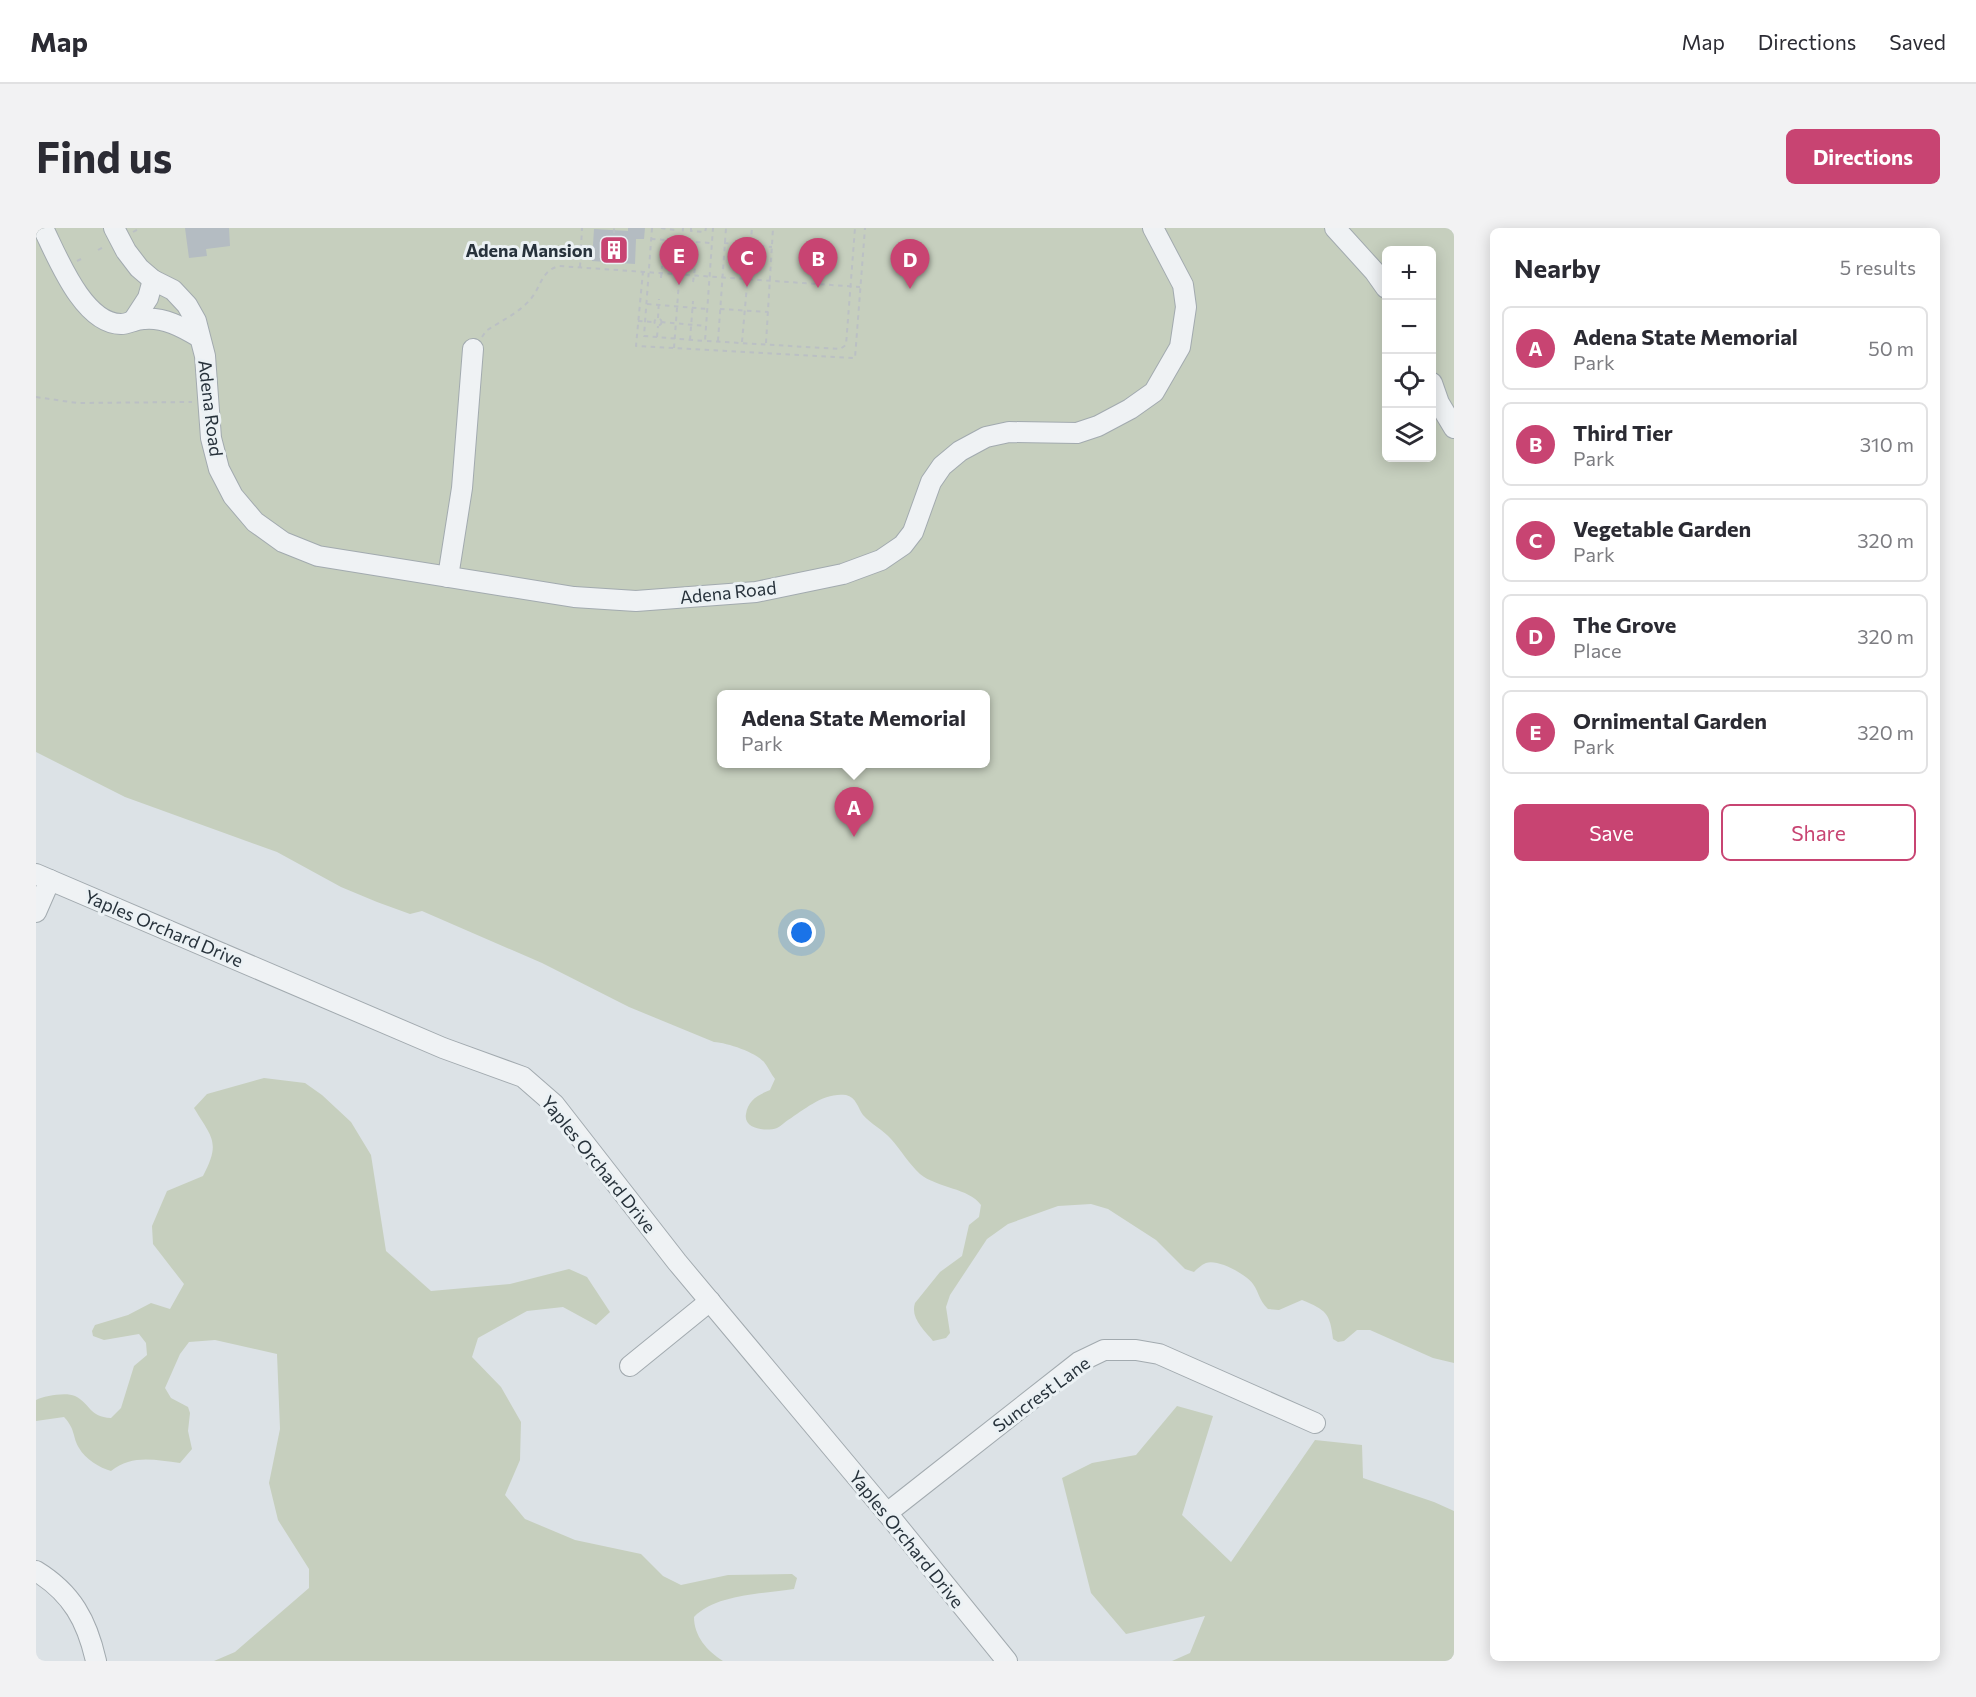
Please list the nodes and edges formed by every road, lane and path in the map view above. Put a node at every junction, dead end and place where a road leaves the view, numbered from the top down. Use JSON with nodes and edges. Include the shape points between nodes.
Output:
{"nodes":[{"id":1,"x":43,"y":228,"type":"edge"},
{"id":2,"x":114,"y":228,"type":"edge"},
{"id":3,"x":582,"y":228,"type":"edge"},
{"id":4,"x":614,"y":228,"type":"edge"},
{"id":5,"x":652,"y":228,"type":"edge"},
{"id":6,"x":661,"y":228,"type":"edge"},
{"id":7,"x":676,"y":228,"type":"edge"},
{"id":8,"x":683,"y":228,"type":"edge"},
{"id":9,"x":691,"y":228,"type":"edge"},
{"id":10,"x":706,"y":228,"type":"edge"},
{"id":11,"x":713,"y":228,"type":"edge"},
{"id":12,"x":726,"y":228,"type":"edge"},
{"id":13,"x":752,"y":228,"type":"edge"},
{"id":14,"x":773,"y":228,"type":"edge"},
{"id":15,"x":855,"y":228,"type":"edge"},
{"id":16,"x":865,"y":228,"type":"edge"},
{"id":17,"x":1153,"y":228,"type":"edge"},
{"id":18,"x":1335,"y":228,"type":"edge"},
{"id":19,"x":698,"y":230,"type":"edge"},
{"id":20,"x":614,"y":233,"type":"dead end"},
{"id":21,"x":683,"y":236,"type":"junction"},
{"id":22,"x":651,"y":238,"type":"junction"},
{"id":23,"x":677,"y":240,"type":"junction"},
{"id":24,"x":682,"y":241,"type":"junction"},
{"id":25,"x":687,"y":241,"type":"junction"},
{"id":26,"x":712,"y":243,"type":"junction"},
{"id":27,"x":724,"y":243,"type":"junction"},
{"id":28,"x":750,"y":245,"type":"junction"},
{"id":29,"x":682,"y":246,"type":"junction"},
{"id":30,"x":772,"y":247,"type":"junction"},
{"id":31,"x":662,"y":266,"type":"dead end"},
{"id":32,"x":580,"y":267,"type":"junction"},
{"id":33,"x":695,"y":268,"type":"dead end"},
{"id":34,"x":643,"y":272,"type":"junction"},
{"id":35,"x":649,"y":272,"type":"junction"},
{"id":36,"x":662,"y":273,"type":"junction"},
{"id":37,"x":680,"y":274,"type":"junction"},
{"id":38,"x":694,"y":275,"type":"junction"},
{"id":39,"x":710,"y":276,"type":"junction"},
{"id":40,"x":722,"y":277,"type":"junction"},
{"id":41,"x":661,"y":278,"type":"dead end"},
{"id":42,"x":748,"y":279,"type":"junction"},
{"id":43,"x":153,"y":280,"type":"junction"},
{"id":44,"x":770,"y":280,"type":"junction"},
{"id":45,"x":693,"y":282,"type":"dead end"},
{"id":46,"x":1382,"y":282,"type":"edge"},
{"id":47,"x":851,"y":286,"type":"junction"},
{"id":48,"x":860,"y":286,"type":"junction"},
{"id":49,"x":659,"y":299,"type":"dead end"},
{"id":50,"x":693,"y":301,"type":"dead end"},
{"id":51,"x":647,"y":304,"type":"junction"},
{"id":52,"x":659,"y":305,"type":"junction"},
{"id":53,"x":678,"y":306,"type":"junction"},
{"id":54,"x":692,"y":308,"type":"junction"},
{"id":55,"x":708,"y":309,"type":"junction"},
{"id":56,"x":720,"y":309,"type":"junction"},
{"id":57,"x":745,"y":311,"type":"junction"},
{"id":58,"x":768,"y":312,"type":"junction"},
{"id":59,"x":658,"y":318,"type":"junction"},
{"id":60,"x":133,"y":321,"type":"junction"},
{"id":61,"x":638,"y":321,"type":"junction"},
{"id":62,"x":645,"y":321,"type":"junction"},
{"id":63,"x":654,"y":322,"type":"junction"},
{"id":64,"x":661,"y":322,"type":"junction"},
{"id":65,"x":676,"y":324,"type":"junction"},
{"id":66,"x":691,"y":324,"type":"junction"},
{"id":67,"x":658,"y":326,"type":"junction"},
{"id":68,"x":706,"y":326,"type":"junction"},
{"id":69,"x":199,"y":337,"type":"junction"},
{"id":70,"x":657,"y":337,"type":"junction"},
{"id":71,"x":675,"y":338,"type":"junction"},
{"id":72,"x":690,"y":339,"type":"junction"},
{"id":73,"x":705,"y":341,"type":"junction"},
{"id":74,"x":718,"y":341,"type":"junction"},
{"id":75,"x":742,"y":342,"type":"junction"},
{"id":76,"x":766,"y":343,"type":"junction"},
{"id":77,"x":674,"y":348,"type":"junction"},
{"id":78,"x":473,"y":349,"type":"joint"},
{"id":79,"x":36,"y":397,"type":"edge"},
{"id":80,"x":1436,"y":397,"type":"edge"},
{"id":81,"x":208,"y":402,"type":"junction"},
{"id":82,"x":1454,"y":428,"type":"edge"},
{"id":83,"x":447,"y":577,"type":"junction"},
{"id":84,"x":43,"y":877,"type":"edge"},
{"id":85,"x":36,"y":912,"type":"edge"},
{"id":86,"x":710,"y":1301,"type":"junction"},
{"id":87,"x":630,"y":1366,"type":"dead end"},
{"id":88,"x":1315,"y":1423,"type":"dead end"},
{"id":89,"x":887,"y":1512,"type":"junction"},
{"id":90,"x":36,"y":1571,"type":"edge"},
{"id":91,"x":96,"y":1661,"type":"edge"},
{"id":92,"x":1007,"y":1661,"type":"edge"}],
"edges":[{"from":1,"to":60,"type":"street","name":"Adena Road","via":[[84,302],[109,321]]},
{"from":2,"to":43,"type":"street","name":"Adena Road","via":[[126,251]]},
{"from":3,"to":32,"type":"path"},
{"from":4,"to":20,"type":"path"},
{"from":5,"to":22,"type":"path"},
{"from":6,"to":7,"type":"path"},
{"from":8,"to":21,"type":"path"},
{"from":9,"to":19,"type":"path"},
{"from":10,"to":19,"type":"path","via":[[705,232]]},
{"from":11,"to":26,"type":"path"},
{"from":12,"to":27,"type":"path"},
{"from":13,"to":28,"type":"path"},
{"from":14,"to":30,"type":"path"},
{"from":15,"to":47,"type":"path"},
{"from":16,"to":48,"type":"path"},
{"from":17,"to":83,"type":"street","name":"Adena Road","via":[[1183,285],[1186,307],[1180,347],[1154,392],[1130,409],[1077,433],[1009,432],[986,437],[960,451],[931,482],[913,532],[903,545],[881,560],[843,574],[756,592],[636,601],[574,597]]},
{"from":18,"to":46,"type":"street"},
{"from":21,"to":23,"type":"path"},
{"from":21,"to":24,"type":"path"},
{"from":21,"to":25,"type":"path"},
{"from":22,"to":23,"type":"path"},
{"from":22,"to":35,"type":"path"},
{"from":23,"to":24,"type":"path"},
{"from":23,"to":29,"type":"path"},
{"from":24,"to":25,"type":"path"},
{"from":24,"to":29,"type":"path"},
{"from":25,"to":26,"type":"path"},
{"from":25,"to":29,"type":"path"},
{"from":26,"to":39,"type":"path"},
{"from":27,"to":28,"type":"path"},
{"from":27,"to":40,"type":"path"},
{"from":28,"to":30,"type":"path"},
{"from":28,"to":42,"type":"path"},
{"from":29,"to":37,"type":"path"},
{"from":30,"to":44,"type":"path"},
{"from":31,"to":36,"type":"path"},
{"from":32,"to":34,"type":"path"},
{"from":32,"to":78,"type":"path","via":[[552,268],[526,304],[486,331]]},
{"from":33,"to":38,"type":"path"},
{"from":34,"to":35,"type":"path"},
{"from":34,"to":61,"type":"path"},
{"from":35,"to":36,"type":"path"},
{"from":35,"to":51,"type":"path"},
{"from":36,"to":37,"type":"path"},
{"from":36,"to":41,"type":"path"},
{"from":37,"to":38,"type":"path"},
{"from":37,"to":53,"type":"path"},
{"from":38,"to":39,"type":"path"},
{"from":38,"to":45,"type":"path"},
{"from":39,"to":40,"type":"path"},
{"from":39,"to":55,"type":"path"},
{"from":40,"to":42,"type":"path"},
{"from":40,"to":56,"type":"path"},
{"from":42,"to":44,"type":"path"},
{"from":42,"to":57,"type":"path"},
{"from":43,"to":60,"type":"street","via":[[148,298]]},
{"from":43,"to":69,"type":"street","name":"Adena Road","via":[[173,290],[187,304]]},
{"from":44,"to":47,"type":"path"},
{"from":44,"to":58,"type":"path"},
{"from":47,"to":48,"type":"path"},
{"from":47,"to":76,"type":"path","via":[[846,345],[840,349]]},
{"from":48,"to":77,"type":"path","via":[[855,358]]},
{"from":49,"to":52,"type":"path"},
{"from":50,"to":54,"type":"path"},
{"from":51,"to":52,"type":"path"},
{"from":51,"to":62,"type":"path"},
{"from":52,"to":53,"type":"path"},
{"from":52,"to":59,"type":"path"},
{"from":53,"to":54,"type":"path"},
{"from":53,"to":65,"type":"path"},
{"from":54,"to":55,"type":"path"},
{"from":54,"to":66,"type":"path"},
{"from":55,"to":68,"type":"path"},
{"from":56,"to":57,"type":"path"},
{"from":56,"to":74,"type":"path"},
{"from":57,"to":58,"type":"path"},
{"from":57,"to":75,"type":"path"},
{"from":58,"to":76,"type":"path"},
{"from":59,"to":63,"type":"path"},
{"from":59,"to":64,"type":"path"},
{"from":60,"to":69,"type":"street","name":"Adena Road","via":[[157,319]]},
{"from":61,"to":62,"type":"path"},
{"from":61,"to":77,"type":"path","via":[[636,346]]},
{"from":62,"to":63,"type":"path"},
{"from":62,"to":70,"type":"path","via":[[644,336]]},
{"from":63,"to":67,"type":"path"},
{"from":64,"to":65,"type":"path"},
{"from":64,"to":67,"type":"path"},
{"from":65,"to":66,"type":"path"},
{"from":65,"to":71,"type":"path"},
{"from":66,"to":68,"type":"path"},
{"from":66,"to":72,"type":"path"},
{"from":67,"to":70,"type":"path"},
{"from":68,"to":73,"type":"path"},
{"from":69,"to":81,"type":"street","name":"Adena Road","via":[[205,356]]},
{"from":70,"to":71,"type":"path"},
{"from":71,"to":72,"type":"path"},
{"from":71,"to":77,"type":"path"},
{"from":72,"to":73,"type":"path"},
{"from":73,"to":74,"type":"path"},
{"from":74,"to":75,"type":"path"},
{"from":75,"to":76,"type":"path"},
{"from":78,"to":83,"type":"street","via":[[463,478]]},
{"from":79,"to":81,"type":"path","via":[[77,403]]},
{"from":80,"to":82,"type":"street"},
{"from":81,"to":83,"type":"street","name":"Adena Road","via":[[219,469],[233,496],[255,522],[283,542],[318,556]]},
{"from":84,"to":85,"type":"street"},
{"from":84,"to":86,"type":"street","name":"Yaples Orchard Drive","via":[[443,1047],[523,1077],[554,1104]]},
{"from":86,"to":87,"type":"street"},
{"from":86,"to":89,"type":"street","name":"Yaples Orchard Drive"},
{"from":88,"to":89,"type":"street","name":"Suncrest Lane","via":[[1159,1354],[1104,1350],[1079,1362]]},
{"from":89,"to":92,"type":"street","name":"Yaples Orchard Drive"},
{"from":90,"to":91,"type":"street","via":[[74,1605],[84,1621]]}]}
